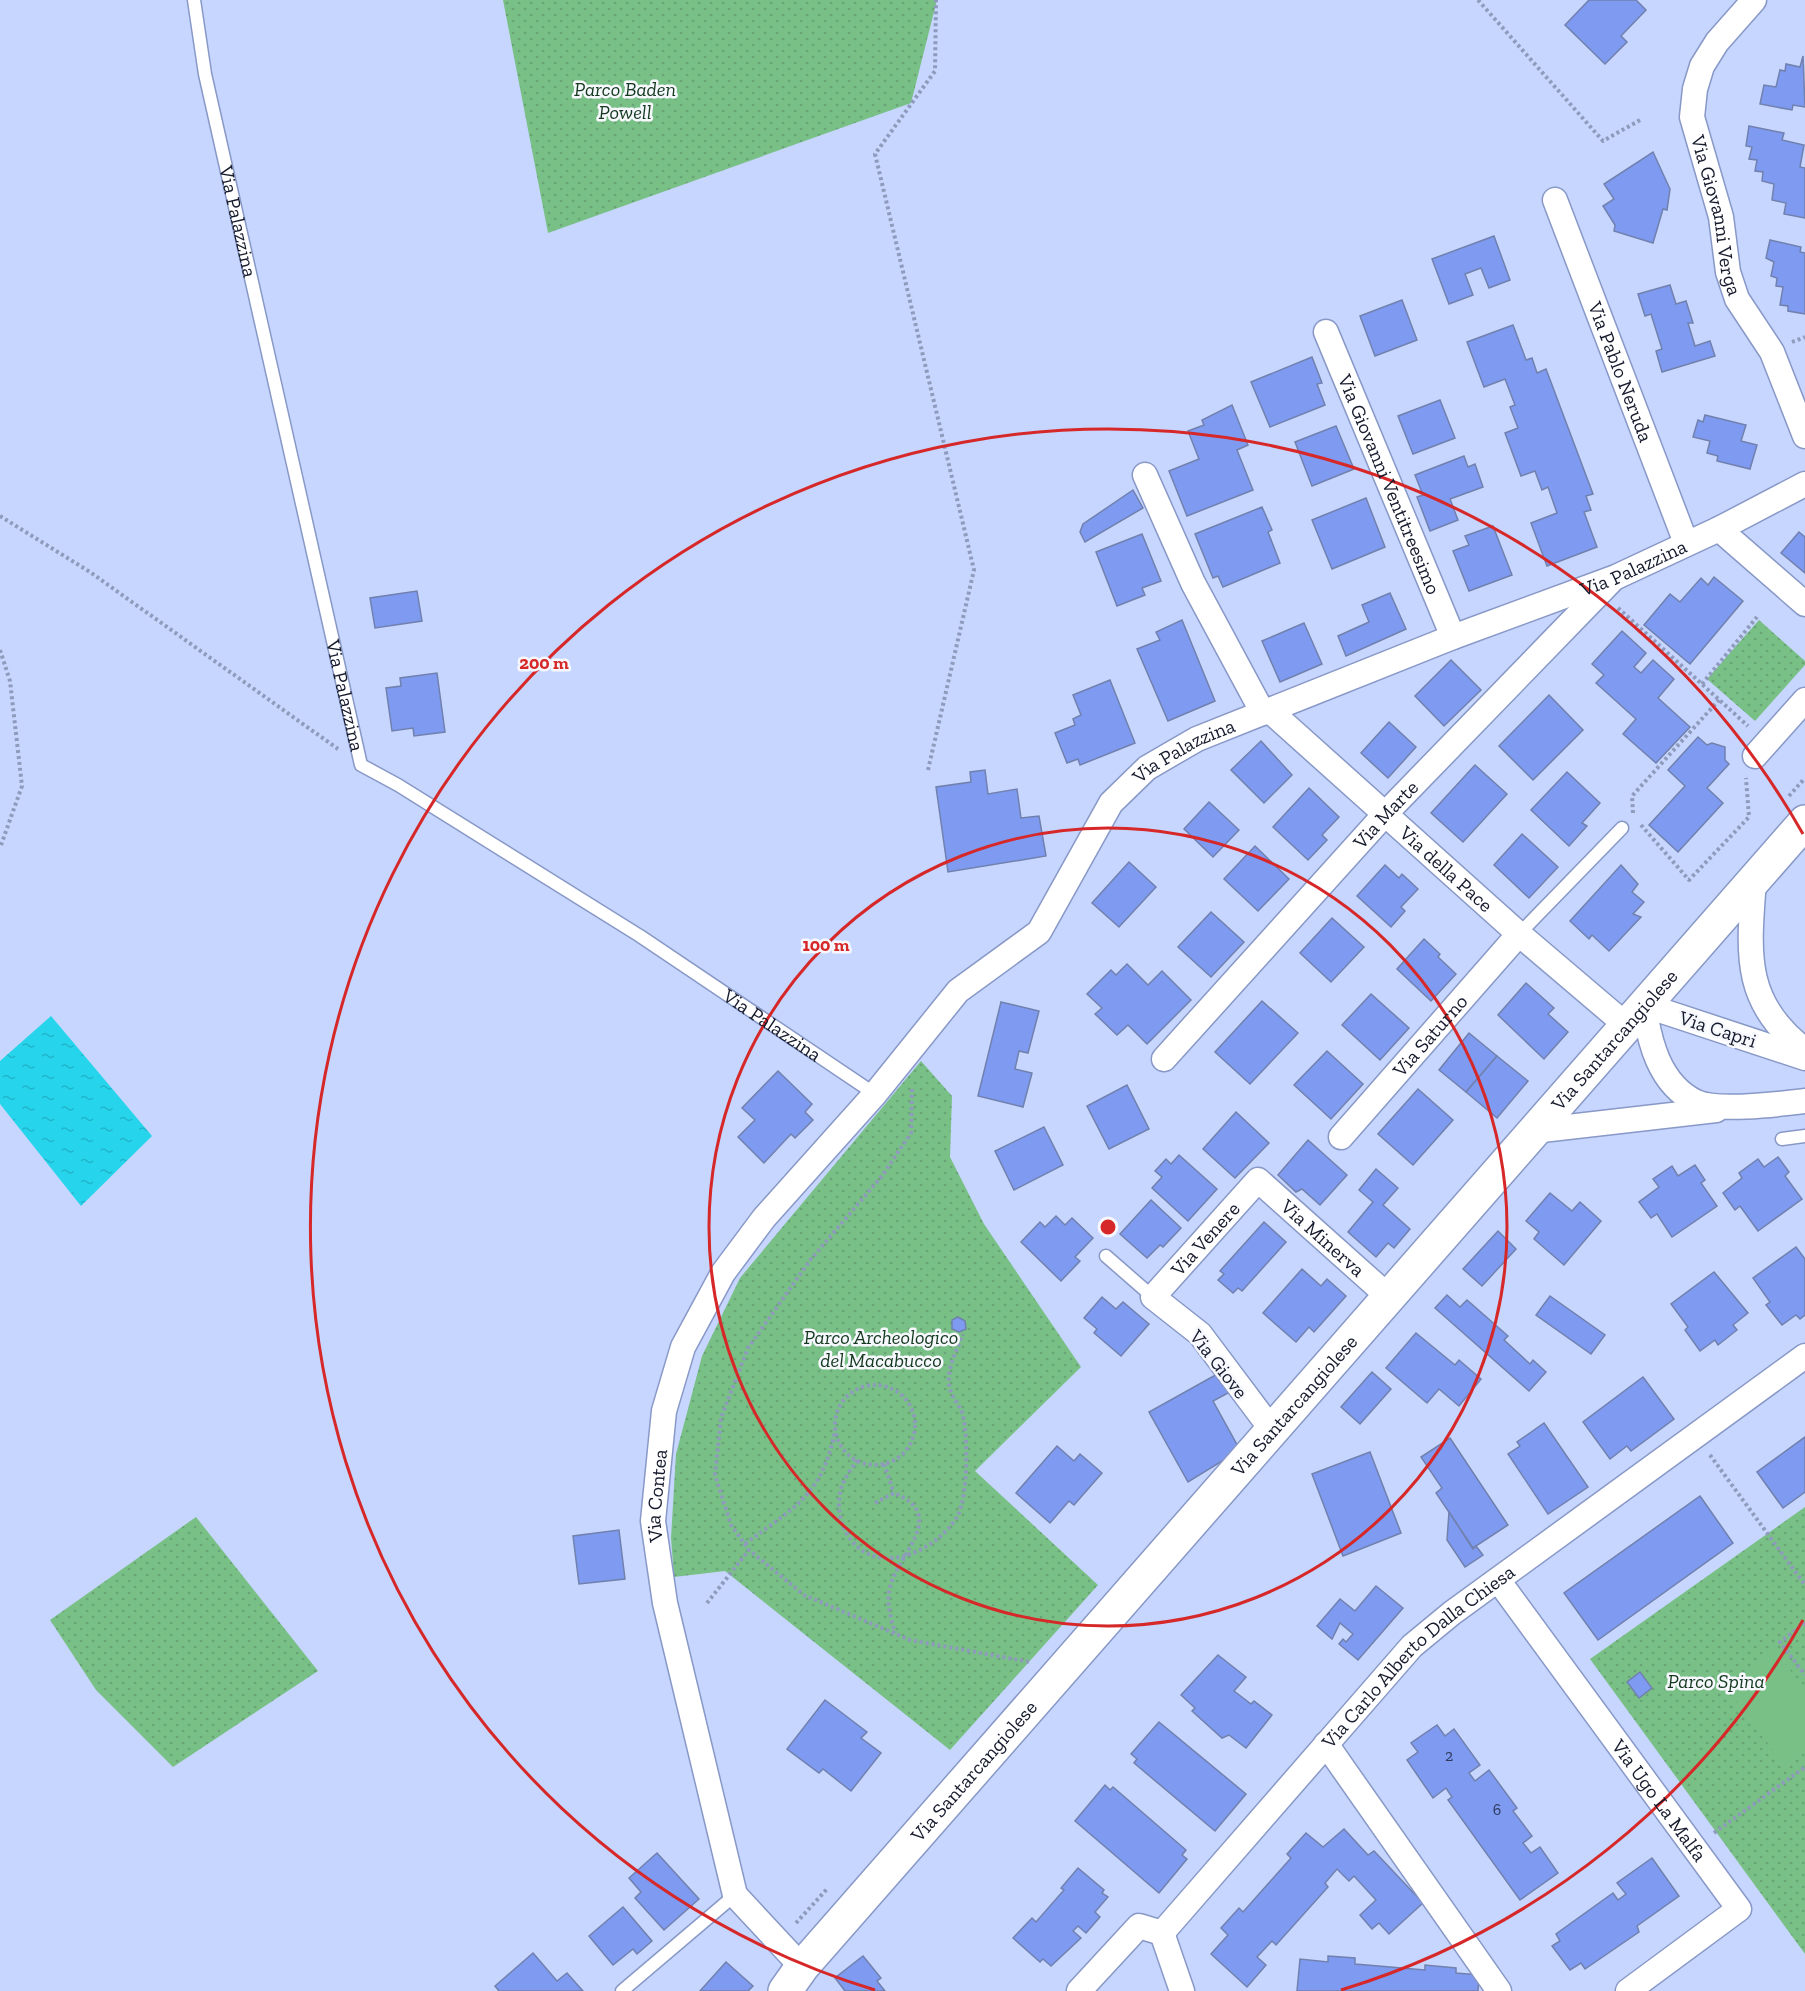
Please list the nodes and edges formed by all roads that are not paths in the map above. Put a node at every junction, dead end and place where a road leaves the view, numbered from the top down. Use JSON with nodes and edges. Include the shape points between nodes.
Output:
{"nodes":[{"id":1,"x":194,"y":0,"type":"edge"},
{"id":2,"x":1754,"y":0,"type":"edge"},
{"id":3,"x":1555,"y":200,"type":"dead end"},
{"id":4,"x":1326,"y":332,"type":"dead end"},
{"id":5,"x":1805,"y":436,"type":"edge"},
{"id":6,"x":1146,"y":475,"type":"dead end"},
{"id":7,"x":1805,"y":484,"type":"edge"},
{"id":8,"x":1719,"y":529,"type":"junction"},
{"id":9,"x":1686,"y":543,"type":"junction"},
{"id":10,"x":1616,"y":577,"type":"junction"},
{"id":11,"x":1805,"y":604,"type":"edge"},
{"id":12,"x":1453,"y":637,"type":"junction"},
{"id":13,"x":1805,"y":700,"type":"edge"},
{"id":14,"x":1266,"y":711,"type":"junction"},
{"id":15,"x":1750,"y":763,"type":"road end"},
{"id":16,"x":1386,"y":813,"type":"junction"},
{"id":17,"x":1805,"y":822,"type":"edge"},
{"id":18,"x":1622,"y":828,"type":"road end"},
{"id":19,"x":1754,"y":880,"type":"junction"},
{"id":20,"x":1520,"y":934,"type":"junction"},
{"id":21,"x":1635,"y":1015,"type":"junction"},
{"id":22,"x":1805,"y":1050,"type":"edge"},
{"id":23,"x":1805,"y":1058,"type":"edge"},
{"id":24,"x":1164,"y":1059,"type":"dead end"},
{"id":25,"x":875,"y":1094,"type":"junction"},
{"id":26,"x":1805,"y":1101,"type":"edge"},
{"id":27,"x":1738,"y":1107,"type":"junction"},
{"id":28,"x":1533,"y":1131,"type":"junction"},
{"id":29,"x":1805,"y":1136,"type":"edge"},
{"id":30,"x":1341,"y":1137,"type":"dead end"},
{"id":31,"x":1782,"y":1139,"type":"dead end"},
{"id":32,"x":1258,"y":1180,"type":"joint"},
{"id":33,"x":1106,"y":1256,"type":"dead end"},
{"id":34,"x":1153,"y":1297,"type":"junction"},
{"id":35,"x":1389,"y":1297,"type":"junction"},
{"id":36,"x":1805,"y":1356,"type":"edge"},
{"id":37,"x":1272,"y":1430,"type":"junction"},
{"id":38,"x":1498,"y":1580,"type":"junction"},
{"id":39,"x":1326,"y":1744,"type":"junction"},
{"id":40,"x":735,"y":1895,"type":"junction"},
{"id":41,"x":1162,"y":1933,"type":"junction"},
{"id":42,"x":793,"y":1979,"type":"edge"},
{"id":43,"x":622,"y":1991,"type":"edge"},
{"id":44,"x":1079,"y":1991,"type":"edge"},
{"id":45,"x":1182,"y":1991,"type":"edge"},
{"id":46,"x":1499,"y":1991,"type":"edge"},
{"id":47,"x":1628,"y":1991,"type":"edge"}],
"edges":[{"from":1,"to":25,"type":"lane","name":"Via Palazzina","via":[[205,74],[361,765],[640,936]]},
{"from":2,"to":5,"type":"street","name":"Via Giovanni Verga","via":[[1717,42],[1702,66],[1692,117],[1721,217],[1728,272],[1737,299],[1773,352]]},
{"from":3,"to":9,"type":"street","name":"Via Pablo Neruda"},
{"from":4,"to":12,"type":"street","name":"Via Giovanni Ventitreesimo"},
{"from":6,"to":14,"type":"street","via":[[1193,583]]},
{"from":7,"to":8,"type":"street","name":"Via Palazzina"},
{"from":8,"to":9,"type":"street","name":"Via Palazzina"},
{"from":8,"to":11,"type":"street"},
{"from":9,"to":10,"type":"street","name":"Via Palazzina"},
{"from":10,"to":12,"type":"street","name":"Via Palazzina"},
{"from":10,"to":16,"type":"street","name":"Via Marte"},
{"from":12,"to":14,"type":"street","name":"Via Palazzina"},
{"from":13,"to":15,"type":"street"},
{"from":14,"to":16,"type":"street","name":"Via della Pace"},
{"from":14,"to":25,"type":"street","name":"Via Palazzina","via":[[1197,739],[1140,775],[1111,803],[1039,932],[958,991]]},
{"from":16,"to":20,"type":"street","name":"Via della Pace"},
{"from":16,"to":24,"type":"street","name":"Via Marte"},
{"from":17,"to":19,"type":"main road","name":"Via Santarcangiolese"},
{"from":18,"to":20,"type":"lane"},
{"from":19,"to":21,"type":"main road","name":"Via Santarcangiolese"},
{"from":19,"to":22,"type":"street","name":"Via Capri","via":[[1751,972],[1773,1017]]},
{"from":20,"to":21,"type":"street","name":"Via della Pace"},
{"from":20,"to":30,"type":"street","name":"Via Saturno"},
{"from":21,"to":23,"type":"street","name":"Via Capri"},
{"from":21,"to":27,"type":"street","name":"Via Capri","via":[[1665,1074],[1696,1102]]},
{"from":21,"to":28,"type":"main road","name":"Via Santarcangiolese"},
{"from":25,"to":40,"type":"street","name":"Via Contea","via":[[764,1218],[723,1273],[683,1347],[664,1412],[653,1521],[665,1603]]},
{"from":26,"to":27,"type":"street","name":"Via Capri"},
{"from":27,"to":28,"type":"street","name":"Via Capri"},
{"from":28,"to":35,"type":"main road","name":"Via Santarcangiolese"},
{"from":29,"to":31,"type":"lane"},
{"from":32,"to":34,"type":"street","name":"Via Venere"},
{"from":32,"to":35,"type":"street","name":"Via Minerva"},
{"from":33,"to":34,"type":"lane","name":"Via Giove"},
{"from":34,"to":37,"type":"street","name":"Via Giove","via":[[1200,1334]]},
{"from":35,"to":37,"type":"main road","name":"Via Santarcangiolese"},
{"from":36,"to":38,"type":"street","name":"Via Carlo Alberto Dalla Chiesa"},
{"from":37,"to":42,"type":"main road","name":"Via Santarcangiolese"},
{"from":38,"to":39,"type":"street","name":"Via Carlo Alberto Dalla Chiesa","via":[[1412,1646]]},
{"from":38,"to":47,"type":"street","name":"Via Ugo La Malfa","via":[[1739,1909]]},
{"from":39,"to":41,"type":"street","name":"Via Carlo Alberto Dalla Chiesa"},
{"from":39,"to":46,"type":"street"},
{"from":40,"to":42,"type":"street","name":"Via Contea"},
{"from":40,"to":43,"type":"lane"},
{"from":41,"to":44,"type":"street","via":[[1139,1926]]},
{"from":41,"to":45,"type":"street"}]}
